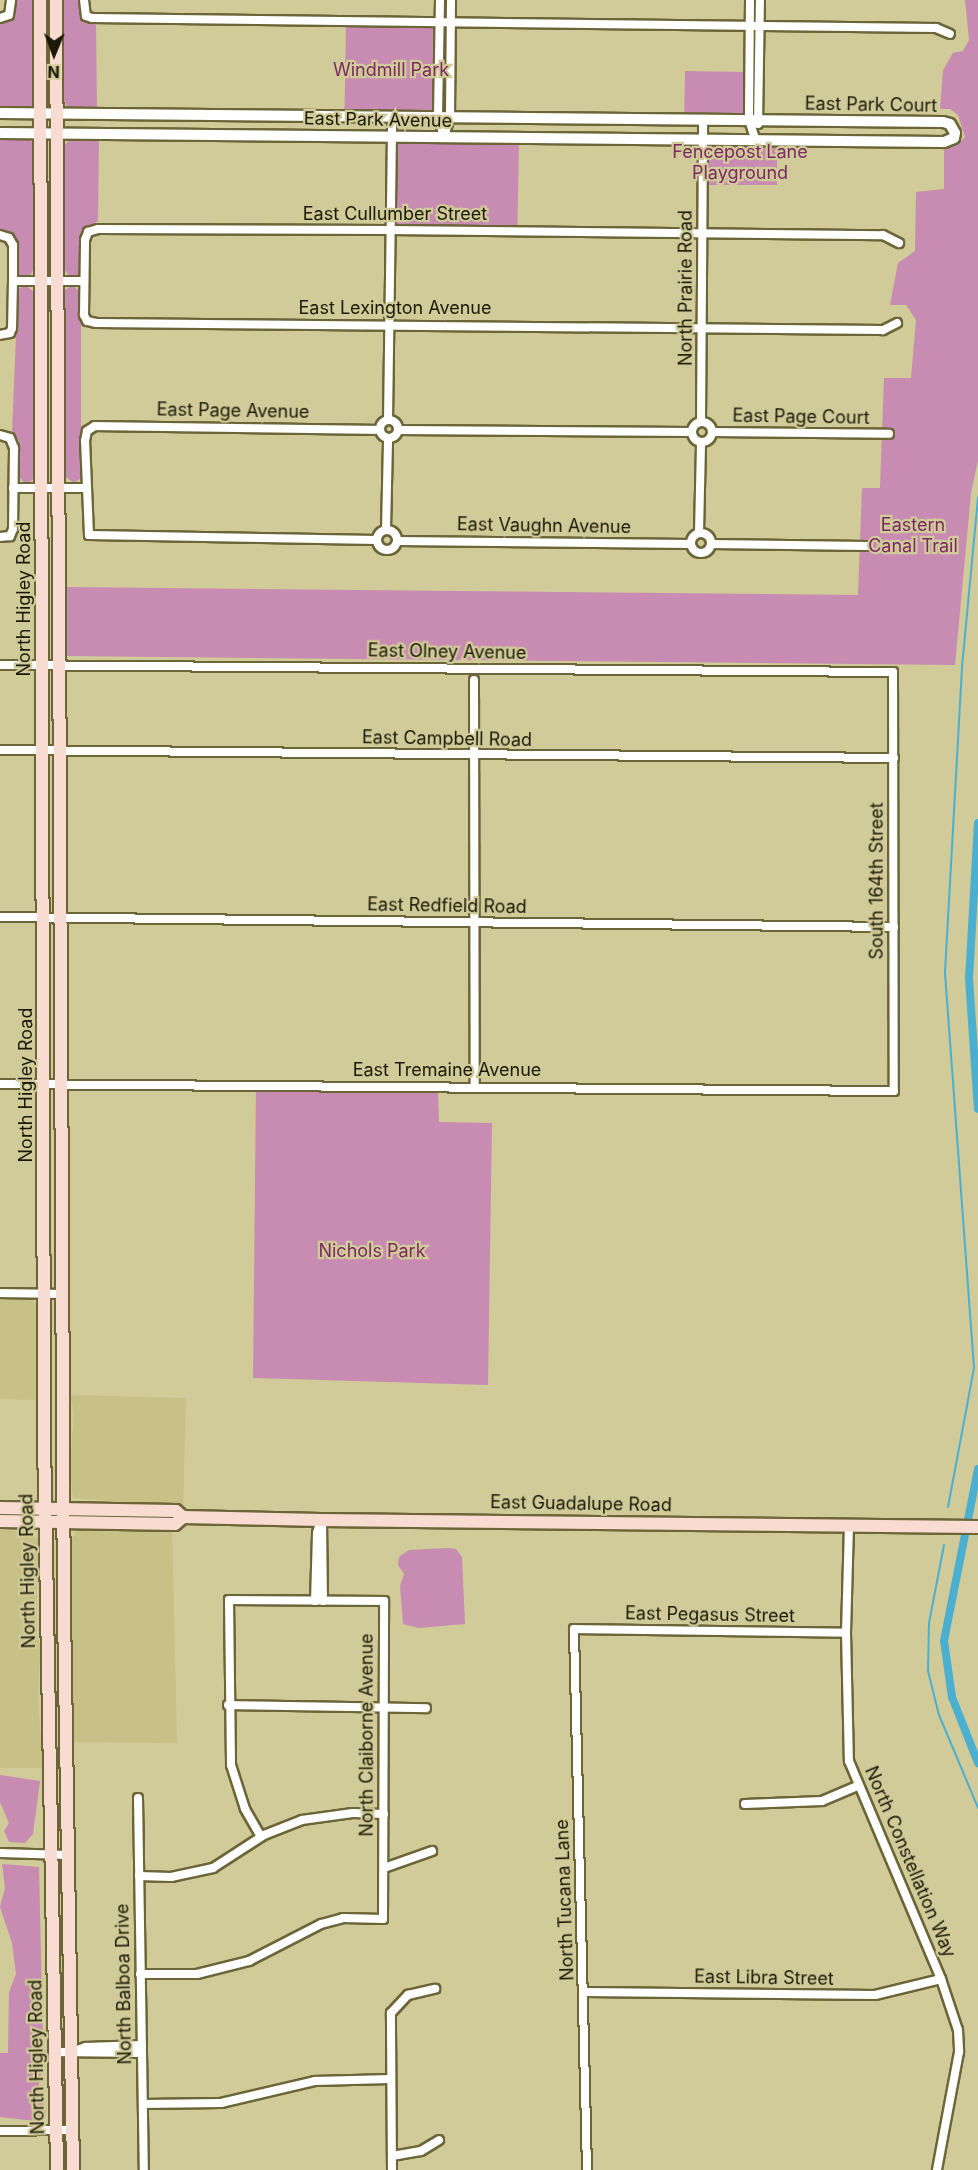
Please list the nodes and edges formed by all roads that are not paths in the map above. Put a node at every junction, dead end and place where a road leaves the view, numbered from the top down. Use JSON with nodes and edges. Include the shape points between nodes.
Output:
{"nodes":[{"id":1,"x":11,"y":0,"type":"edge"},
{"id":2,"x":40,"y":0,"type":"edge"},
{"id":3,"x":56,"y":0,"type":"edge"},
{"id":4,"x":84,"y":0,"type":"edge"},
{"id":5,"x":440,"y":0,"type":"edge"},
{"id":6,"x":451,"y":0,"type":"edge"},
{"id":7,"x":750,"y":0,"type":"edge"},
{"id":8,"x":760,"y":0,"type":"edge"},
{"id":9,"x":4,"y":16,"type":"edge"},
{"id":10,"x":440,"y":21,"type":"junction"},
{"id":11,"x":450,"y":21,"type":"junction"},
{"id":12,"x":755,"y":24,"type":"junction"},
{"id":13,"x":950,"y":34,"type":"dead end"},
{"id":14,"x":0,"y":113,"type":"edge"},
{"id":15,"x":40,"y":113,"type":"junction"},
{"id":16,"x":56,"y":113,"type":"junction"},
{"id":17,"x":392,"y":117,"type":"junction"},
{"id":18,"x":438,"y":117,"type":"junction"},
{"id":19,"x":450,"y":117,"type":"junction"},
{"id":20,"x":703,"y":119,"type":"junction"},
{"id":21,"x":754,"y":120,"type":"junction"},
{"id":22,"x":0,"y":133,"type":"edge"},
{"id":23,"x":40,"y":133,"type":"junction"},
{"id":24,"x":56,"y":133,"type":"junction"},
{"id":25,"x":391,"y":136,"type":"junction"},
{"id":26,"x":444,"y":137,"type":"junction"},
{"id":27,"x":755,"y":139,"type":"junction"},
{"id":28,"x":704,"y":140,"type":"junction"},
{"id":29,"x":390,"y":230,"type":"junction"},
{"id":30,"x":703,"y":233,"type":"junction"},
{"id":31,"x":4,"y":237,"type":"edge"},
{"id":32,"x":899,"y":243,"type":"dead end"},
{"id":33,"x":13,"y":280,"type":"junction"},
{"id":34,"x":41,"y":281,"type":"junction"},
{"id":35,"x":57,"y":281,"type":"junction"},
{"id":36,"x":84,"y":281,"type":"junction"},
{"id":37,"x":897,"y":323,"type":"dead end"},
{"id":38,"x":389,"y":324,"type":"junction"},
{"id":39,"x":702,"y":327,"type":"junction"},
{"id":40,"x":0,"y":335,"type":"edge"},
{"id":41,"x":388,"y":420,"type":"junction"},
{"id":42,"x":701,"y":422,"type":"junction"},
{"id":43,"x":379,"y":429,"type":"junction"},
{"id":44,"x":398,"y":430,"type":"junction"},
{"id":45,"x":691,"y":432,"type":"junction"},
{"id":46,"x":712,"y":432,"type":"junction"},
{"id":47,"x":889,"y":434,"type":"dead end"},
{"id":48,"x":0,"y":435,"type":"edge"},
{"id":49,"x":388,"y":439,"type":"junction"},
{"id":50,"x":701,"y":443,"type":"junction"},
{"id":51,"x":13,"y":488,"type":"junction"},
{"id":52,"x":42,"y":488,"type":"junction"},
{"id":53,"x":58,"y":488,"type":"junction"},
{"id":54,"x":86,"y":488,"type":"junction"},
{"id":55,"x":386,"y":531,"type":"junction"},
{"id":56,"x":699,"y":533,"type":"junction"},
{"id":57,"x":0,"y":537,"type":"edge"},
{"id":58,"x":377,"y":540,"type":"junction"},
{"id":59,"x":397,"y":541,"type":"junction"},
{"id":60,"x":690,"y":544,"type":"junction"},
{"id":61,"x":711,"y":544,"type":"junction"},
{"id":62,"x":867,"y":546,"type":"dead end"},
{"id":63,"x":59,"y":664,"type":"junction"},
{"id":64,"x":0,"y":665,"type":"edge"},
{"id":65,"x":42,"y":665,"type":"junction"},
{"id":66,"x":893,"y":672,"type":"joint"},
{"id":67,"x":474,"y":680,"type":"dead end"},
{"id":68,"x":0,"y":750,"type":"edge"},
{"id":69,"x":42,"y":751,"type":"junction"},
{"id":70,"x":59,"y":751,"type":"junction"},
{"id":71,"x":473,"y":756,"type":"junction"},
{"id":72,"x":894,"y":758,"type":"junction"},
{"id":73,"x":0,"y":917,"type":"edge"},
{"id":74,"x":44,"y":918,"type":"junction"},
{"id":75,"x":60,"y":918,"type":"junction"},
{"id":76,"x":475,"y":923,"type":"junction"},
{"id":77,"x":894,"y":927,"type":"junction"},
{"id":78,"x":0,"y":1084,"type":"edge"},
{"id":79,"x":43,"y":1084,"type":"junction"},
{"id":80,"x":60,"y":1084,"type":"junction"},
{"id":81,"x":475,"y":1087,"type":"junction"},
{"id":82,"x":894,"y":1091,"type":"joint"},
{"id":83,"x":0,"y":1293,"type":"edge"},
{"id":84,"x":44,"y":1294,"type":"junction"},
{"id":85,"x":61,"y":1294,"type":"junction"},
{"id":86,"x":0,"y":1508,"type":"edge"},
{"id":87,"x":45,"y":1509,"type":"junction"},
{"id":88,"x":64,"y":1509,"type":"junction"},
{"id":89,"x":183,"y":1517,"type":"junction"},
{"id":90,"x":321,"y":1520,"type":"junction"},
{"id":91,"x":0,"y":1521,"type":"edge"},
{"id":92,"x":45,"y":1522,"type":"junction"},
{"id":93,"x":64,"y":1523,"type":"junction"},
{"id":94,"x":849,"y":1525,"type":"junction"},
{"id":95,"x":978,"y":1527,"type":"edge"},
{"id":96,"x":319,"y":1601,"type":"junction"},
{"id":97,"x":574,"y":1629,"type":"joint"},
{"id":98,"x":846,"y":1633,"type":"junction"},
{"id":99,"x":228,"y":1705,"type":"junction"},
{"id":100,"x":384,"y":1708,"type":"junction"},
{"id":101,"x":426,"y":1708,"type":"dead end"},
{"id":102,"x":49,"y":1734,"type":"junction"},
{"id":103,"x":65,"y":1734,"type":"junction"},
{"id":104,"x":858,"y":1786,"type":"junction"},
{"id":105,"x":138,"y":1798,"type":"dead end"},
{"id":106,"x":745,"y":1804,"type":"dead end"},
{"id":107,"x":384,"y":1814,"type":"junction"},
{"id":108,"x":261,"y":1837,"type":"junction"},
{"id":109,"x":432,"y":1851,"type":"dead end"},
{"id":110,"x":0,"y":1853,"type":"edge"},
{"id":111,"x":51,"y":1854,"type":"junction"},
{"id":112,"x":68,"y":1855,"type":"junction"},
{"id":113,"x":384,"y":1868,"type":"junction"},
{"id":114,"x":139,"y":1876,"type":"junction"},
{"id":115,"x":140,"y":1974,"type":"junction"},
{"id":116,"x":941,"y":1979,"type":"junction"},
{"id":117,"x":435,"y":1989,"type":"dead end"},
{"id":118,"x":585,"y":1992,"type":"junction"},
{"id":119,"x":142,"y":2049,"type":"junction"},
{"id":120,"x":55,"y":2052,"type":"junction"},
{"id":121,"x":71,"y":2052,"type":"junction"},
{"id":122,"x":390,"y":2079,"type":"junction"},
{"id":123,"x":142,"y":2104,"type":"junction"},
{"id":124,"x":73,"y":2130,"type":"junction"},
{"id":125,"x":0,"y":2131,"type":"edge"},
{"id":126,"x":56,"y":2131,"type":"junction"},
{"id":127,"x":439,"y":2140,"type":"dead end"},
{"id":128,"x":392,"y":2156,"type":"junction"},
{"id":129,"x":57,"y":2170,"type":"edge"},
{"id":130,"x":74,"y":2170,"type":"edge"},
{"id":131,"x":144,"y":2170,"type":"edge"},
{"id":132,"x":392,"y":2170,"type":"edge"},
{"id":133,"x":587,"y":2170,"type":"edge"},
{"id":134,"x":937,"y":2170,"type":"edge"}],
"edges":[{"from":1,"to":9,"type":"street"},
{"from":2,"to":15,"type":"main road","name":"North Higley Road"},
{"from":3,"to":16,"type":"main road","name":"North Higley Road"},
{"from":4,"to":10,"type":"street","via":[[86,16]]},
{"from":5,"to":10,"type":"street"},
{"from":6,"to":11,"type":"street"},
{"from":7,"to":12,"type":"street"},
{"from":8,"to":12,"type":"street"},
{"from":10,"to":11,"type":"street"},
{"from":10,"to":18,"type":"street"},
{"from":11,"to":12,"type":"street"},
{"from":11,"to":19,"type":"street"},
{"from":12,"to":13,"type":"street","via":[[936,28]]},
{"from":12,"to":21,"type":"street"},
{"from":14,"to":15,"type":"street","name":"East Park Avenue"},
{"from":15,"to":16,"type":"street","name":"East Park Avenue"},
{"from":15,"to":23,"type":"main road","name":"North Higley Road"},
{"from":16,"to":17,"type":"street","name":"East Park Avenue"},
{"from":16,"to":24,"type":"main road","name":"North Higley Road"},
{"from":17,"to":18,"type":"street","name":"East Park Avenue"},
{"from":17,"to":25,"type":"street"},
{"from":18,"to":19,"type":"street","name":"East Park Avenue"},
{"from":18,"to":26,"type":"street"},
{"from":19,"to":20,"type":"street","name":"East Park Avenue"},
{"from":19,"to":26,"type":"street"},
{"from":20,"to":21,"type":"street","name":"East Park Avenue"},
{"from":20,"to":28,"type":"street","name":"North Prairie Road"},
{"from":21,"to":27,"type":"street"},
{"from":21,"to":27,"type":"street","name":"East Park Court","via":[[943,122],[954,129],[954,138],[944,142]]},
{"from":22,"to":23,"type":"street","name":"East Park Avenue"},
{"from":23,"to":24,"type":"street","name":"East Park Avenue"},
{"from":23,"to":34,"type":"main road","name":"North Higley Road"},
{"from":24,"to":25,"type":"street","name":"East Park Avenue"},
{"from":24,"to":35,"type":"main road","name":"North Higley Road"},
{"from":25,"to":26,"type":"street","name":"East Park Avenue"},
{"from":25,"to":29,"type":"street"},
{"from":26,"to":28,"type":"street","name":"East Park Avenue"},
{"from":27,"to":28,"type":"street","name":"East Park Avenue"},
{"from":28,"to":30,"type":"street","name":"North Prairie Road"},
{"from":29,"to":30,"type":"street","name":"East Cullumber Street"},
{"from":29,"to":36,"type":"street","name":"East Cullumber Street","via":[[88,232]]},
{"from":29,"to":38,"type":"street"},
{"from":30,"to":32,"type":"street","name":"East Cullumber Street","via":[[883,235]]},
{"from":30,"to":39,"type":"street","name":"North Prairie Road"},
{"from":31,"to":33,"type":"street","via":[[13,245]]},
{"from":33,"to":34,"type":"street"},
{"from":33,"to":40,"type":"street","via":[[10,333]]},
{"from":34,"to":35,"type":"street"},
{"from":34,"to":52,"type":"main road","name":"North Higley Road"},
{"from":35,"to":36,"type":"street"},
{"from":35,"to":53,"type":"main road","name":"North Higley Road"},
{"from":36,"to":38,"type":"street","name":"East Lexington Avenue","via":[[87,321]]},
{"from":37,"to":39,"type":"street","name":"East Lexington Avenue","via":[[883,330]]},
{"from":38,"to":39,"type":"street","name":"East Lexington Avenue"},
{"from":38,"to":41,"type":"street"},
{"from":39,"to":42,"type":"street","name":"North Prairie Road"},
{"from":41,"to":43,"type":"street"},
{"from":41,"to":44,"type":"street"},
{"from":42,"to":45,"type":"street"},
{"from":42,"to":46,"type":"street","via":[[710,426]]},
{"from":43,"to":49,"type":"street"},
{"from":43,"to":54,"type":"street","name":"East Page Avenue","via":[[95,426],[87,431]]},
{"from":44,"to":45,"type":"street"},
{"from":44,"to":49,"type":"street"},
{"from":45,"to":50,"type":"street"},
{"from":46,"to":47,"type":"street","name":"East Page Court"},
{"from":46,"to":50,"type":"street","via":[[709,440]]},
{"from":48,"to":51,"type":"street","via":[[10,438]]},
{"from":49,"to":55,"type":"street"},
{"from":50,"to":56,"type":"street"},
{"from":51,"to":52,"type":"street"},
{"from":51,"to":57,"type":"street","via":[[10,536]]},
{"from":52,"to":53,"type":"street"},
{"from":52,"to":65,"type":"main road","name":"North Higley Road"},
{"from":53,"to":54,"type":"street"},
{"from":53,"to":63,"type":"main road","name":"North Higley Road"},
{"from":54,"to":58,"type":"street","name":"East Vaughn Avenue","via":[[89,535]]},
{"from":55,"to":58,"type":"street"},
{"from":55,"to":59,"type":"street","via":[[394,533]]},
{"from":56,"to":60,"type":"street"},
{"from":56,"to":61,"type":"street","via":[[707,536]]},
{"from":58,"to":59,"type":"street","name":"East Vaughn Avenue","via":[[385,550]]},
{"from":59,"to":60,"type":"street","name":"East Vaughn Avenue"},
{"from":60,"to":61,"type":"street","name":"East Vaughn Avenue","via":[[699,553]]},
{"from":61,"to":62,"type":"street"},
{"from":63,"to":65,"type":"street","name":"East Olney Avenue"},
{"from":63,"to":66,"type":"street","name":"East Olney Avenue"},
{"from":63,"to":70,"type":"main road","name":"North Higley Road"},
{"from":64,"to":65,"type":"street","name":"East Olney Avenue"},
{"from":65,"to":69,"type":"main road","name":"North Higley Road"},
{"from":66,"to":72,"type":"street","name":"South 164th Street"},
{"from":67,"to":71,"type":"street"},
{"from":68,"to":69,"type":"street","name":"East Campbell Road"},
{"from":69,"to":70,"type":"street","name":"East Campbell Road"},
{"from":69,"to":74,"type":"main road","name":"North Higley Road"},
{"from":70,"to":71,"type":"street","name":"East Campbell Road"},
{"from":70,"to":75,"type":"main road","name":"North Higley Road"},
{"from":71,"to":72,"type":"street","name":"East Campbell Road"},
{"from":71,"to":76,"type":"street"},
{"from":72,"to":77,"type":"street","name":"South 164th Street"},
{"from":73,"to":74,"type":"street","name":"East Redfield Road"},
{"from":74,"to":75,"type":"street","name":"East Redfield Road"},
{"from":74,"to":79,"type":"main road","name":"North Higley Road"},
{"from":75,"to":76,"type":"street","name":"East Redfield Road"},
{"from":75,"to":80,"type":"main road","name":"North Higley Road"},
{"from":76,"to":77,"type":"street","name":"East Redfield Road"},
{"from":76,"to":81,"type":"street"},
{"from":77,"to":82,"type":"street","name":"South 164th Street"},
{"from":78,"to":79,"type":"street","name":"East Tremaine Avenue"},
{"from":79,"to":80,"type":"street","name":"East Tremaine Avenue"},
{"from":79,"to":84,"type":"main road","name":"North Higley Road"},
{"from":80,"to":81,"type":"street","name":"East Tremaine Avenue"},
{"from":80,"to":85,"type":"main road","name":"North Higley Road"},
{"from":81,"to":82,"type":"street","name":"East Tremaine Avenue"},
{"from":83,"to":84,"type":"street"},
{"from":84,"to":85,"type":"street"},
{"from":84,"to":87,"type":"main road","name":"North Higley Road"},
{"from":85,"to":88,"type":"main road","name":"North Higley Road"},
{"from":86,"to":87,"type":"main road","name":"East Guadalupe Road"},
{"from":87,"to":88,"type":"main road","name":"East Guadalupe Road"},
{"from":87,"to":92,"type":"main road","name":"North Higley Road"},
{"from":88,"to":89,"type":"main road","name":"East Guadalupe Road","via":[[176,1510]]},
{"from":88,"to":93,"type":"main road","name":"North Higley Road"},
{"from":89,"to":90,"type":"main road","name":"East Guadalupe Road"},
{"from":89,"to":93,"type":"main road","name":"East Guadalupe Road","via":[[175,1524]]},
{"from":90,"to":94,"type":"main road","name":"East Guadalupe Road"},
{"from":90,"to":96,"type":"street"},
{"from":91,"to":92,"type":"main road","name":"East Guadalupe Road"},
{"from":92,"to":93,"type":"main road","name":"East Guadalupe Road"},
{"from":92,"to":102,"type":"main road","name":"North Higley Road"},
{"from":93,"to":103,"type":"main road","name":"North Higley Road"},
{"from":94,"to":95,"type":"main road","name":"East Guadalupe Road"},
{"from":94,"to":98,"type":"street","name":"North Constellation Way"},
{"from":96,"to":99,"type":"street","via":[[229,1600]]},
{"from":96,"to":100,"type":"street","name":"North Claiborne Avenue","via":[[384,1601]]},
{"from":97,"to":98,"type":"street","name":"East Pegasus Street"},
{"from":97,"to":118,"type":"street","name":"North Tucana Lane"},
{"from":98,"to":104,"type":"street","name":"North Constellation Way","via":[[849,1761]]},
{"from":99,"to":100,"type":"street"},
{"from":99,"to":108,"type":"street","via":[[231,1765],[245,1809]]},
{"from":100,"to":101,"type":"street"},
{"from":100,"to":107,"type":"street","name":"North Claiborne Avenue"},
{"from":102,"to":103,"type":"main road"},
{"from":102,"to":111,"type":"main road","name":"North Higley Road"},
{"from":103,"to":112,"type":"main road","name":"North Higley Road"},
{"from":104,"to":106,"type":"street","via":[[822,1801]]},
{"from":104,"to":116,"type":"street","name":"North Constellation Way"},
{"from":105,"to":114,"type":"street","name":"North Balboa Drive"},
{"from":107,"to":108,"type":"street","via":[[324,1815]]},
{"from":107,"to":113,"type":"street","name":"North Claiborne Avenue"},
{"from":108,"to":114,"type":"street","via":[[213,1868],[171,1877]]},
{"from":109,"to":113,"type":"street"},
{"from":110,"to":111,"type":"street"},
{"from":111,"to":112,"type":"street"},
{"from":111,"to":120,"type":"main road","name":"North Higley Road"},
{"from":112,"to":121,"type":"main road","name":"North Higley Road"},
{"from":113,"to":115,"type":"street","name":"North Claiborne Avenue","via":[[384,1919],[343,1918],[321,1924],[249,1961],[197,1974]]},
{"from":114,"to":115,"type":"street","name":"North Balboa Drive"},
{"from":115,"to":119,"type":"street","name":"North Balboa Drive"},
{"from":116,"to":118,"type":"street","name":"East Libra Street","via":[[875,1995]]},
{"from":116,"to":134,"type":"street","name":"North Constellation Way","via":[[958,2030],[959,2052]]},
{"from":117,"to":122,"type":"street","via":[[408,1995],[391,2013]]},
{"from":118,"to":133,"type":"street","name":"North Tucana Lane"},
{"from":119,"to":121,"type":"street","via":[[86,2047]]},
{"from":119,"to":123,"type":"street","name":"North Balboa Drive"},
{"from":120,"to":121,"type":"street"},
{"from":120,"to":126,"type":"main road","name":"North Higley Road"},
{"from":121,"to":124,"type":"main road","name":"North Higley Road"},
{"from":122,"to":123,"type":"street","via":[[315,2081],[220,2103]]},
{"from":122,"to":128,"type":"street"},
{"from":123,"to":131,"type":"street","name":"North Balboa Drive"},
{"from":124,"to":126,"type":"street"},
{"from":124,"to":130,"type":"main road","name":"North Higley Road"},
{"from":125,"to":126,"type":"street"},
{"from":126,"to":129,"type":"main road","name":"North Higley Road"},
{"from":127,"to":128,"type":"street","via":[[421,2151]]},
{"from":128,"to":132,"type":"street"}]}
